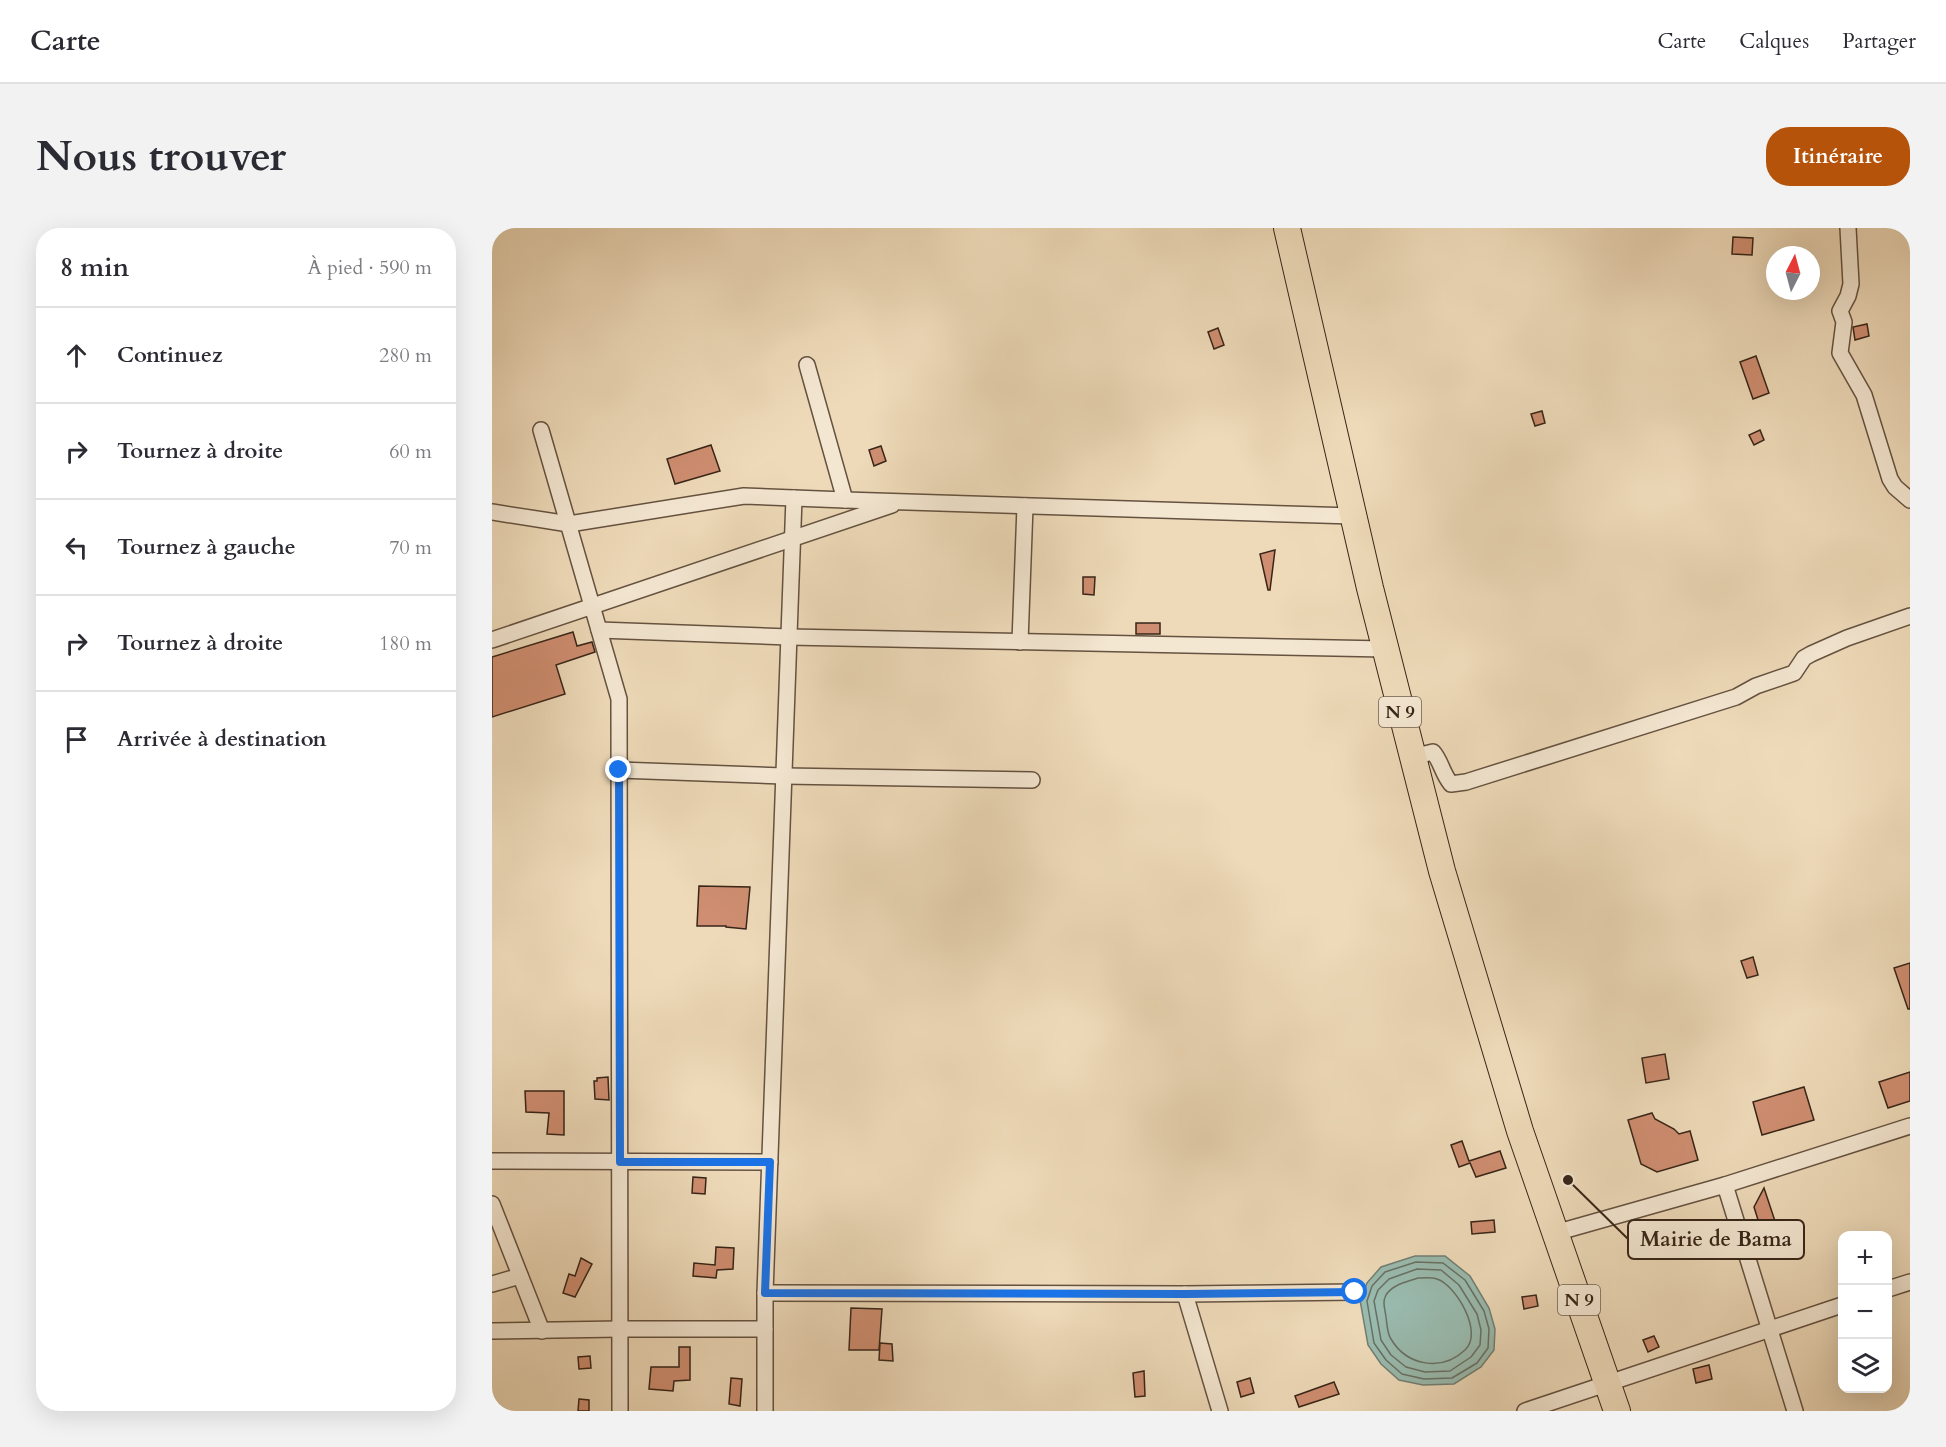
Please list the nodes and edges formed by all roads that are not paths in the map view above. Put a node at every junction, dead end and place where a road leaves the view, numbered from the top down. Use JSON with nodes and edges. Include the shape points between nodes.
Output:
{"nodes":[{"id":1,"x":1287,"y":228,"type":"edge"},
{"id":2,"x":1848,"y":228,"type":"edge"},
{"id":3,"x":807,"y":365,"type":"dead end"},
{"id":4,"x":541,"y":430,"type":"dead end"},
{"id":5,"x":794,"y":498,"type":"junction"},
{"id":6,"x":845,"y":500,"type":"junction"},
{"id":7,"x":1910,"y":500,"type":"edge"},
{"id":8,"x":900,"y":502,"type":"junction"},
{"id":9,"x":1025,"y":506,"type":"junction"},
{"id":10,"x":492,"y":512,"type":"edge"},
{"id":11,"x":1353,"y":516,"type":"junction"},
{"id":12,"x":569,"y":524,"type":"junction"},
{"id":13,"x":793,"y":539,"type":"junction"},
{"id":14,"x":593,"y":607,"type":"junction"},
{"id":15,"x":1910,"y":616,"type":"edge"},
{"id":16,"x":599,"y":630,"type":"junction"},
{"id":17,"x":789,"y":637,"type":"junction"},
{"id":18,"x":492,"y":640,"type":"edge"},
{"id":19,"x":1020,"y":642,"type":"junction"},
{"id":20,"x":1385,"y":649,"type":"junction"},
{"id":21,"x":1412,"y":757,"type":"junction"},
{"id":22,"x":619,"y":770,"type":"junction"},
{"id":23,"x":784,"y":776,"type":"junction"},
{"id":24,"x":1032,"y":780,"type":"dead end"},
{"id":25,"x":1910,"y":1126,"type":"edge"},
{"id":26,"x":492,"y":1161,"type":"edge"},
{"id":27,"x":620,"y":1162,"type":"junction"},
{"id":28,"x":770,"y":1162,"type":"junction"},
{"id":29,"x":1725,"y":1185,"type":"junction"},
{"id":30,"x":492,"y":1204,"type":"edge"},
{"id":31,"x":1555,"y":1233,"type":"junction"},
{"id":32,"x":520,"y":1276,"type":"junction"},
{"id":33,"x":1910,"y":1282,"type":"edge"},
{"id":34,"x":492,"y":1284,"type":"edge"},
{"id":35,"x":1892,"y":1287,"type":"edge"},
{"id":36,"x":1355,"y":1292,"type":"dead end"},
{"id":37,"x":765,"y":1293,"type":"junction"},
{"id":38,"x":1185,"y":1294,"type":"junction"},
{"id":39,"x":1838,"y":1306,"type":"edge"},
{"id":40,"x":620,"y":1329,"type":"junction"},
{"id":41,"x":765,"y":1329,"type":"junction"},
{"id":42,"x":1770,"y":1329,"type":"junction"},
{"id":43,"x":492,"y":1331,"type":"edge"},
{"id":44,"x":542,"y":1331,"type":"junction"},
{"id":45,"x":1608,"y":1384,"type":"junction"},
{"id":46,"x":620,"y":1411,"type":"edge"},
{"id":47,"x":765,"y":1411,"type":"edge"},
{"id":48,"x":1220,"y":1411,"type":"edge"},
{"id":49,"x":1525,"y":1411,"type":"edge"},
{"id":50,"x":1617,"y":1411,"type":"edge"},
{"id":51,"x":1796,"y":1411,"type":"edge"}],
"edges":[{"from":1,"to":11,"type":"main road","number":"N 9"},
{"from":2,"to":7,"type":"street","via":[[1851,284],[1840,311],[1844,322],[1840,353],[1864,395],[1890,479]]},
{"from":3,"to":6,"type":"street"},
{"from":4,"to":12,"type":"street"},
{"from":5,"to":6,"type":"street"},
{"from":5,"to":12,"type":"street","via":[[744,495]]},
{"from":5,"to":13,"type":"street"},
{"from":6,"to":8,"type":"street"},
{"from":8,"to":9,"type":"street"},
{"from":8,"to":13,"type":"street"},
{"from":9,"to":11,"type":"street"},
{"from":9,"to":19,"type":"street"},
{"from":10,"to":12,"type":"street"},
{"from":11,"to":20,"type":"main road","number":"N 9"},
{"from":12,"to":14,"type":"street"},
{"from":13,"to":14,"type":"street"},
{"from":13,"to":17,"type":"street"},
{"from":14,"to":16,"type":"street"},
{"from":14,"to":18,"type":"street"},
{"from":15,"to":21,"type":"street","via":[[1811,654],[1794,673],[1736,697],[1466,782],[1451,784],[1443,776],[1433,752]]},
{"from":16,"to":17,"type":"street"},
{"from":16,"to":22,"type":"street","via":[[619,699]]},
{"from":17,"to":19,"type":"street"},
{"from":17,"to":23,"type":"street"},
{"from":19,"to":20,"type":"street"},
{"from":20,"to":21,"type":"main road","number":"N 9"},
{"from":21,"to":31,"type":"main road","number":"N 9","via":[[1494,1049]]},
{"from":22,"to":23,"type":"street"},
{"from":22,"to":27,"type":"street"},
{"from":23,"to":24,"type":"street"},
{"from":23,"to":28,"type":"street"},
{"from":25,"to":29,"type":"street"},
{"from":26,"to":27,"type":"street"},
{"from":27,"to":28,"type":"street"},
{"from":27,"to":40,"type":"street"},
{"from":28,"to":37,"type":"street"},
{"from":29,"to":31,"type":"street"},
{"from":29,"to":42,"type":"street"},
{"from":30,"to":32,"type":"street"},
{"from":31,"to":45,"type":"main road","number":"N 9"},
{"from":32,"to":34,"type":"street"},
{"from":32,"to":44,"type":"street"},
{"from":33,"to":35,"type":"street"},
{"from":36,"to":38,"type":"street"},
{"from":37,"to":38,"type":"street"},
{"from":37,"to":41,"type":"street"},
{"from":38,"to":48,"type":"street"},
{"from":39,"to":42,"type":"street"},
{"from":40,"to":41,"type":"street"},
{"from":40,"to":44,"type":"street"},
{"from":40,"to":46,"type":"street"},
{"from":41,"to":47,"type":"street"},
{"from":42,"to":45,"type":"street"},
{"from":42,"to":51,"type":"street"},
{"from":43,"to":44,"type":"street"},
{"from":45,"to":49,"type":"street"},
{"from":45,"to":50,"type":"main road","number":"N 9"}]}
